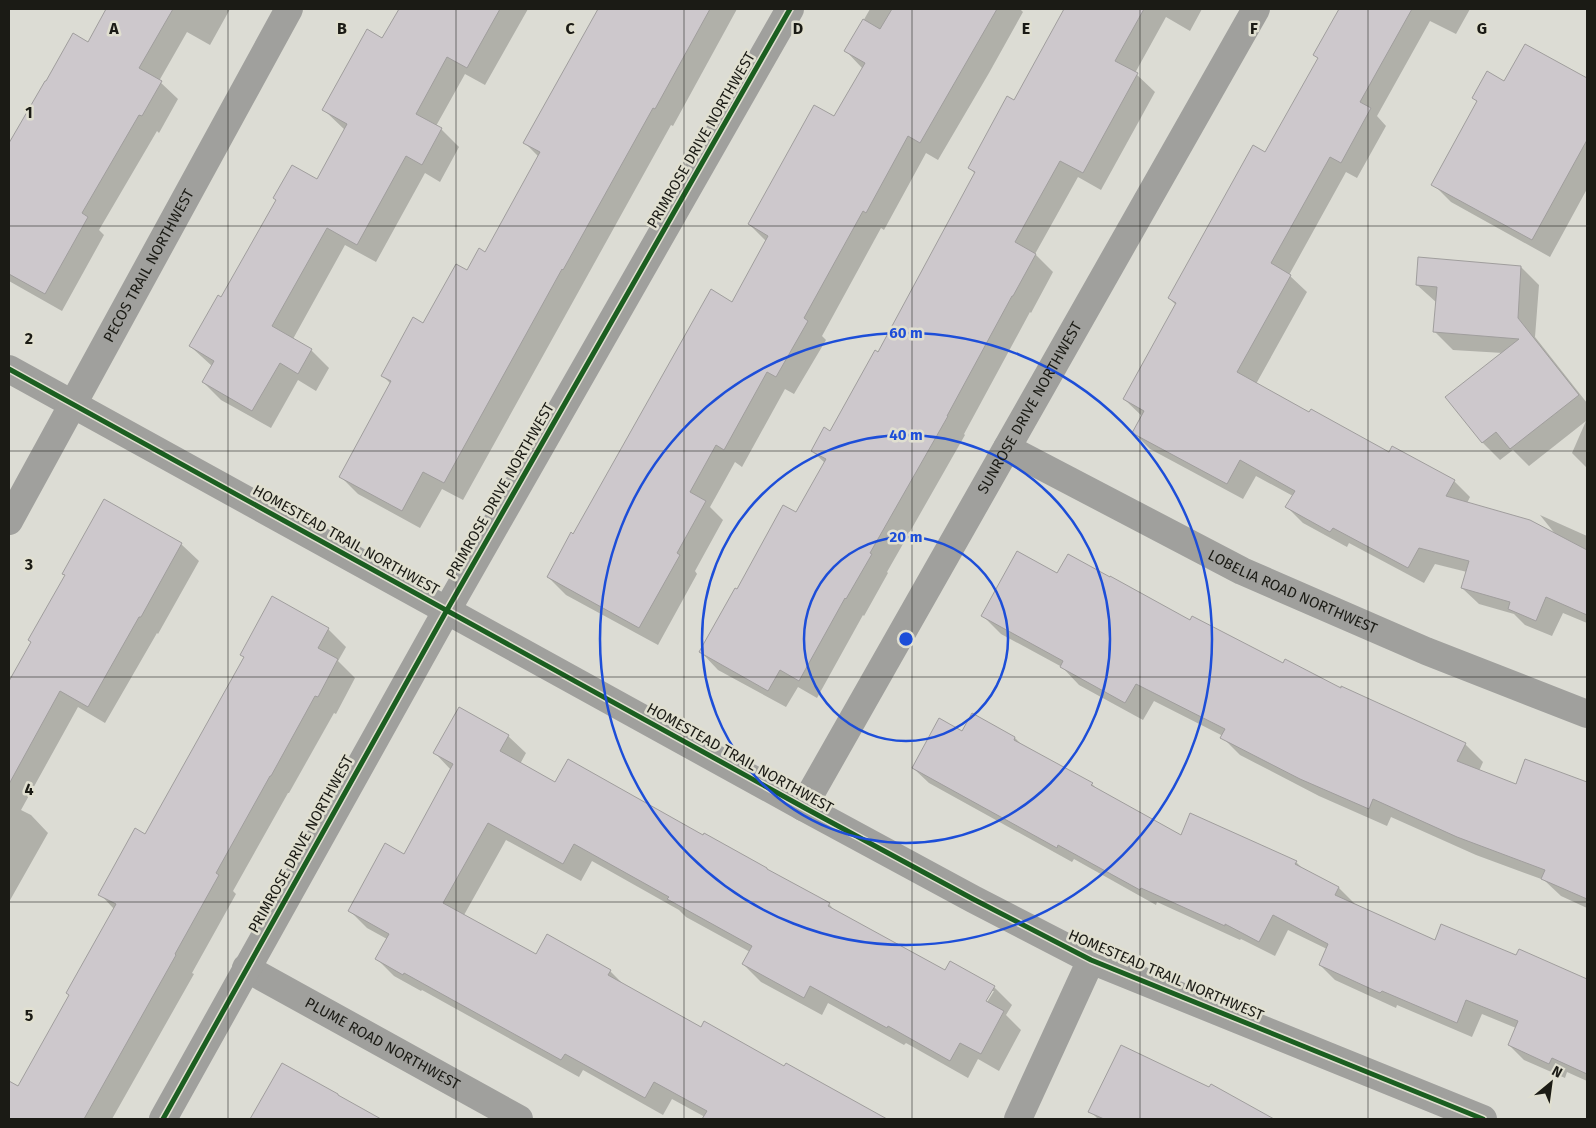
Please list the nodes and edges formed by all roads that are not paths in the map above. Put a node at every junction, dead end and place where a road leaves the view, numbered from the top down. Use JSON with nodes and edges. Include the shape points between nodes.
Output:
{"nodes":[{"id":1,"x":289,"y":9,"type":"edge"},
{"id":2,"x":790,"y":9,"type":"edge"},
{"id":3,"x":1256,"y":9,"type":"edge"},
{"id":4,"x":9,"y":369,"type":"edge"},
{"id":5,"x":73,"y":403,"type":"junction"},
{"id":6,"x":1007,"y":448,"type":"junction"},
{"id":7,"x":9,"y":521,"type":"edge"},
{"id":8,"x":446,"y":610,"type":"junction"},
{"id":9,"x":1587,"y":714,"type":"edge"},
{"id":10,"x":803,"y":807,"type":"junction"},
{"id":11,"x":1091,"y":960,"type":"junction"},
{"id":12,"x":246,"y":968,"type":"junction"},
{"id":13,"x":162,"y":1119,"type":"edge"},
{"id":14,"x":519,"y":1119,"type":"edge"},
{"id":15,"x":1018,"y":1119,"type":"edge"},
{"id":16,"x":1483,"y":1119,"type":"edge"}],
"edges":[{"from":1,"to":5,"type":"street","name":"PECOS TRAIL NORTHWEST"},
{"from":2,"to":8,"type":"street","name":"PRIMROSE DRIVE NORTHWEST"},
{"from":3,"to":6,"type":"street","name":"SUNROSE DRIVE NORTHWEST"},
{"from":4,"to":5,"type":"street","name":"HOMESTEAD TRAIL NORTHWEST"},
{"from":5,"to":7,"type":"street","name":"PECOS TRAIL NORTHWEST"},
{"from":5,"to":8,"type":"street","name":"HOMESTEAD TRAIL NORTHWEST"},
{"from":6,"to":9,"type":"street","name":"LOBELIA ROAD NORTHWEST","via":[[1242,571],[1426,651]]},
{"from":6,"to":10,"type":"street","name":"SUNROSE DRIVE NORTHWEST"},
{"from":8,"to":10,"type":"street","name":"HOMESTEAD TRAIL NORTHWEST"},
{"from":8,"to":12,"type":"street","name":"PRIMROSE DRIVE NORTHWEST"},
{"from":10,"to":11,"type":"street","name":"HOMESTEAD TRAIL NORTHWEST"},
{"from":11,"to":15,"type":"street"},
{"from":11,"to":16,"type":"street","name":"HOMESTEAD TRAIL NORTHWEST"},
{"from":12,"to":13,"type":"street","name":"PRIMROSE DRIVE NORTHWEST"},
{"from":12,"to":14,"type":"street","name":"PLUME ROAD NORTHWEST"}]}
